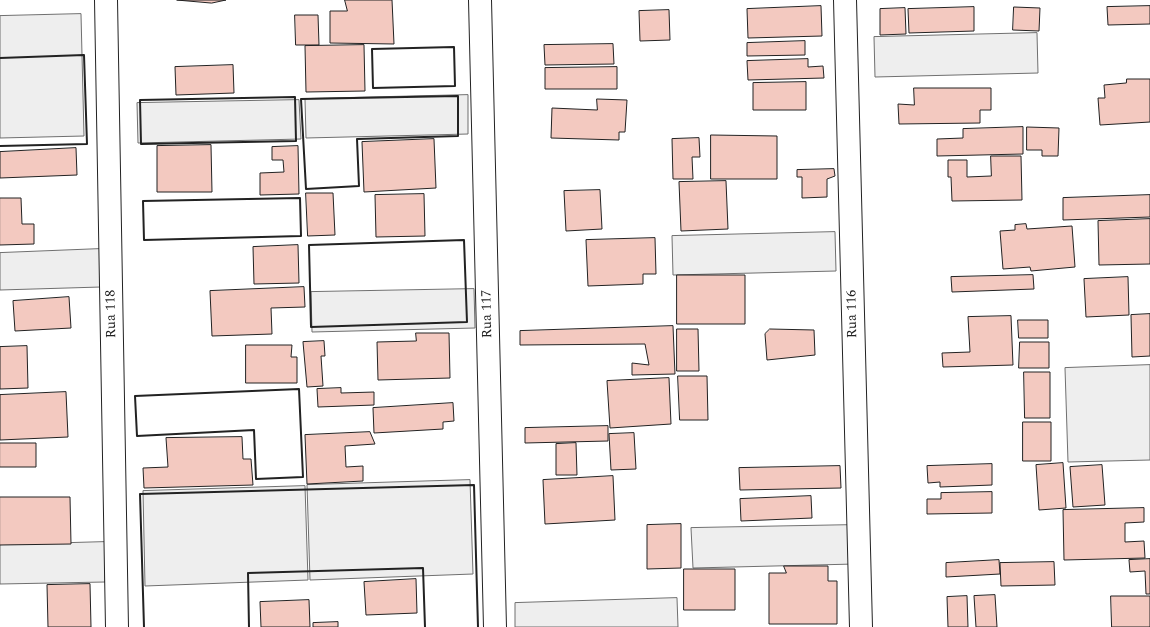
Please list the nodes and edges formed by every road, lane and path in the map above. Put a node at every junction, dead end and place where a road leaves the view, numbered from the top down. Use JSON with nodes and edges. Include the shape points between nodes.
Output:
{"nodes":[{"id":1,"x":106,"y":0,"type":"edge"},
{"id":2,"x":480,"y":0,"type":"edge"},
{"id":3,"x":845,"y":0,"type":"edge"},
{"id":4,"x":117,"y":627,"type":"edge"},
{"id":5,"x":495,"y":627,"type":"edge"},
{"id":6,"x":861,"y":627,"type":"edge"}],
"edges":[{"from":1,"to":4,"type":"street","name":"Rua 118"},
{"from":2,"to":5,"type":"street","name":"Rua 117"},
{"from":3,"to":6,"type":"street","name":"Rua 116"}]}
